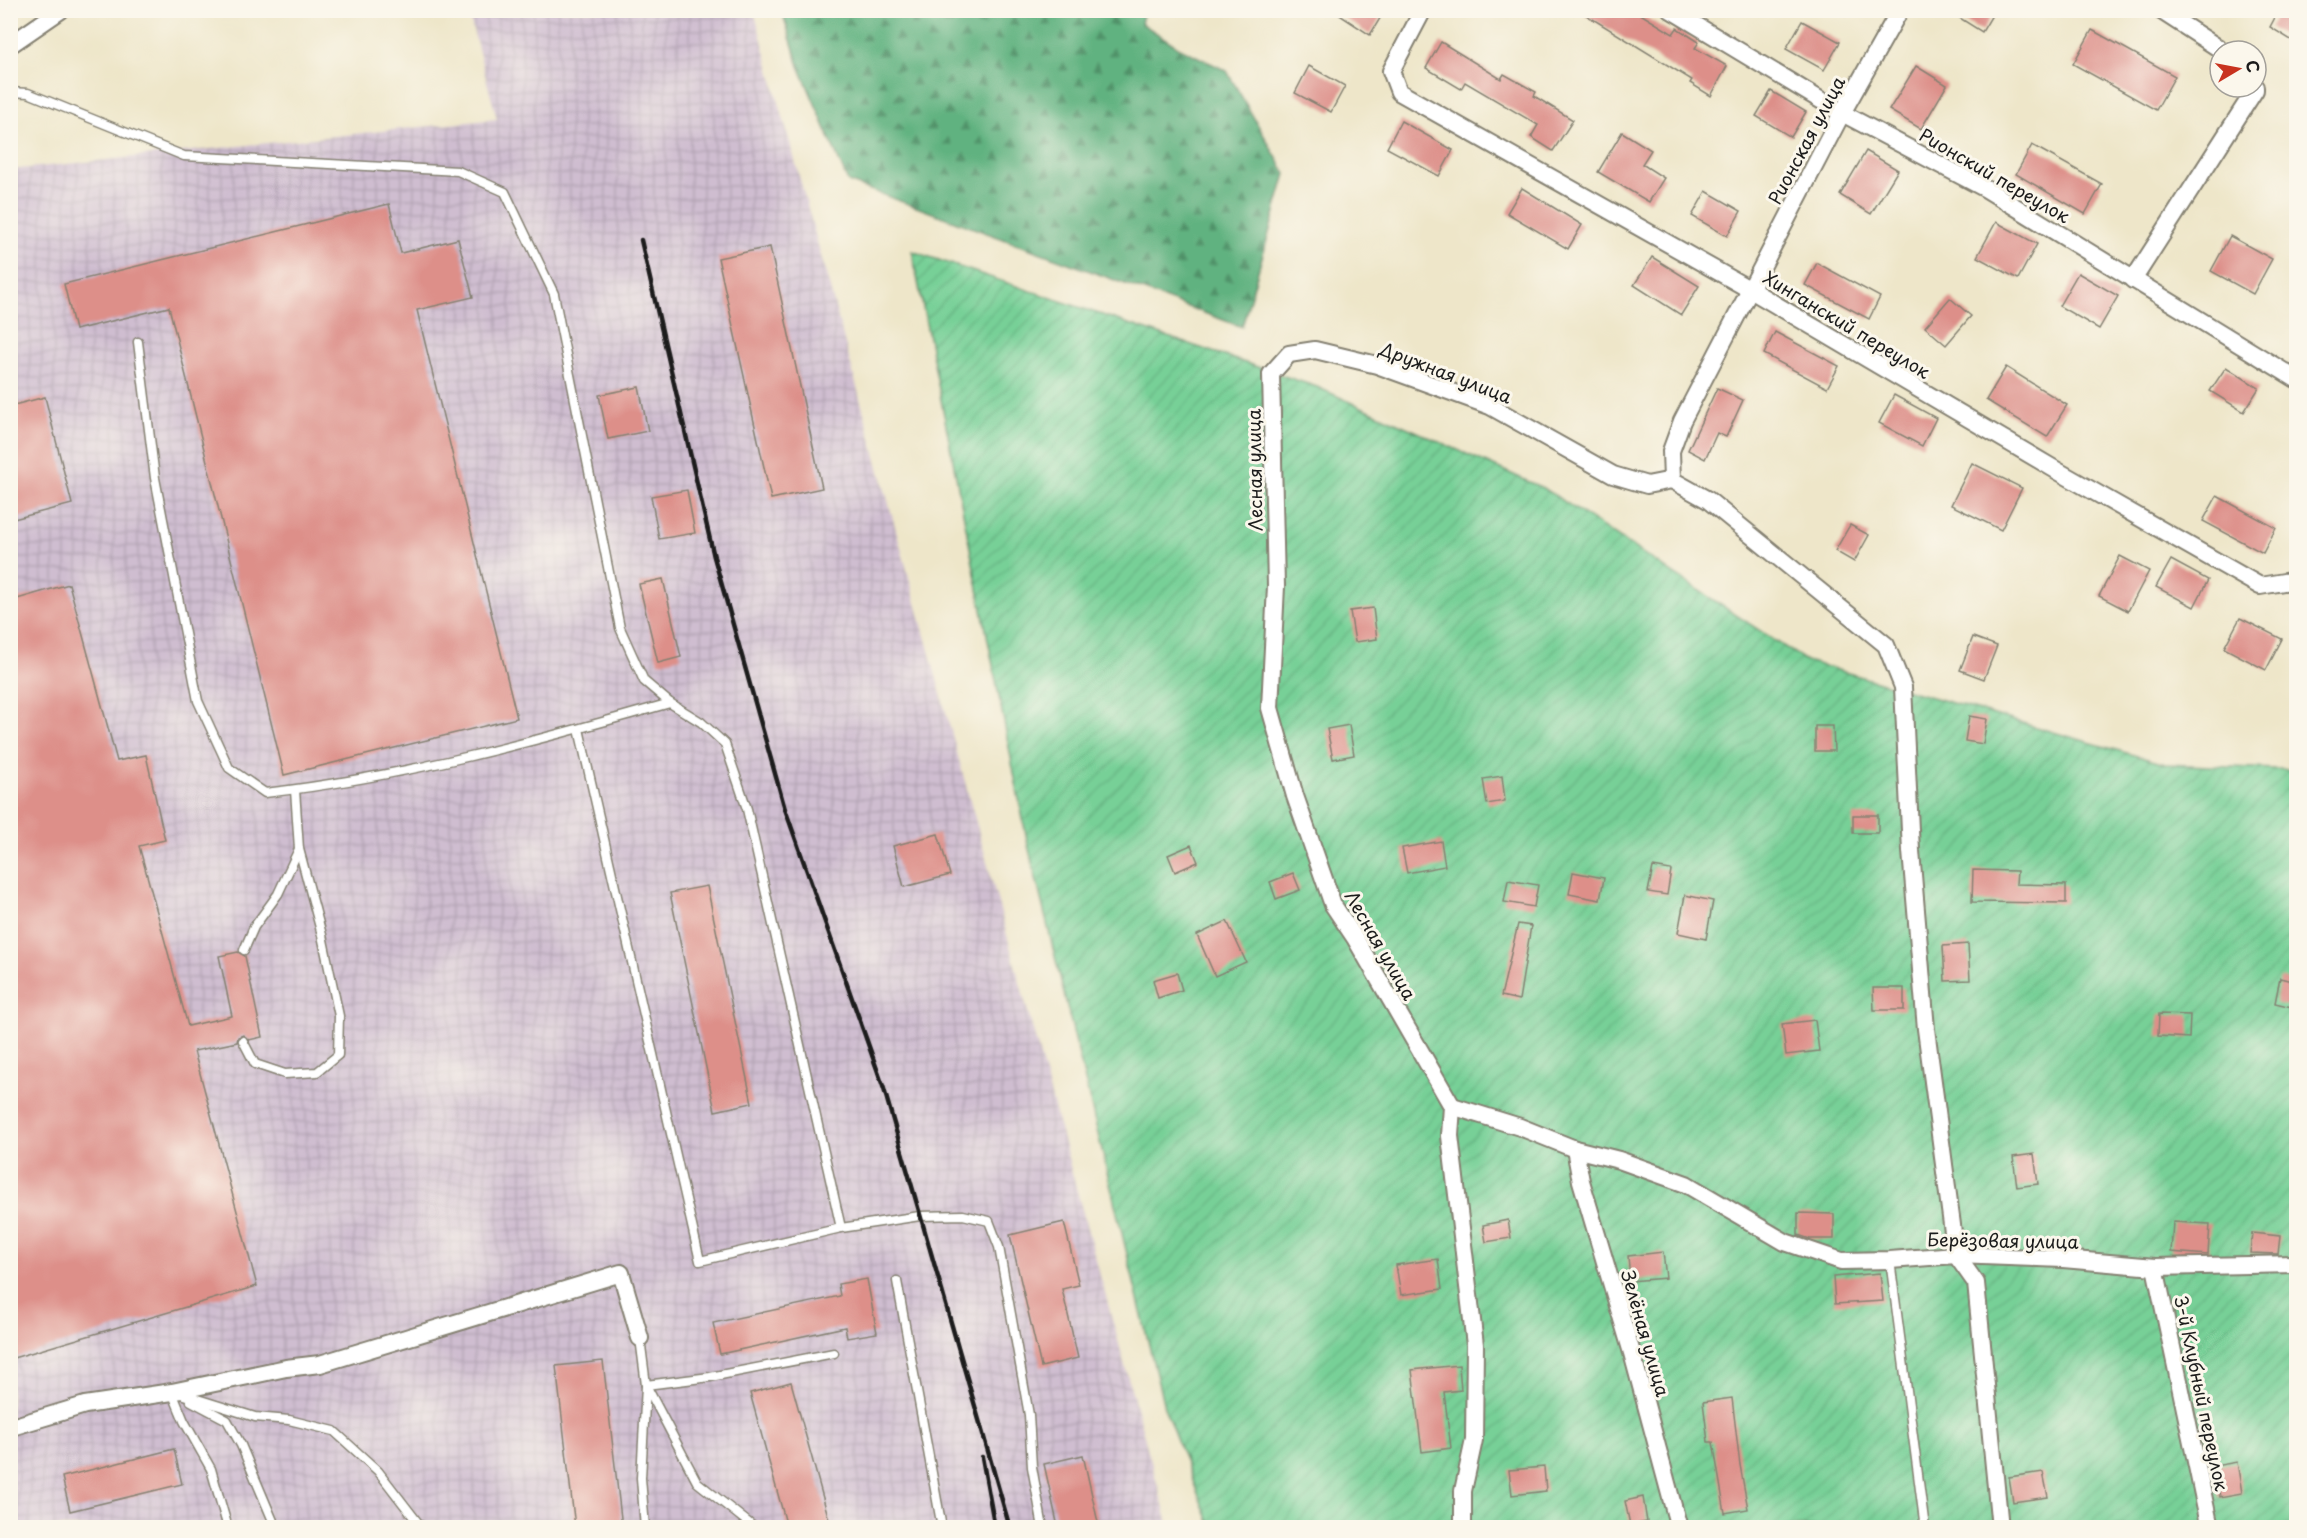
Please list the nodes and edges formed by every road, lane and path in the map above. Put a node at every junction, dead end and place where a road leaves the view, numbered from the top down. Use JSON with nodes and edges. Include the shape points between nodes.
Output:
{"nodes":[{"id":1,"x":61,"y":10,"type":"edge"},
{"id":2,"x":1423,"y":10,"type":"edge"},
{"id":3,"x":1671,"y":10,"type":"edge"},
{"id":4,"x":1900,"y":10,"type":"edge"},
{"id":5,"x":2160,"y":10,"type":"edge"},
{"id":6,"x":2208,"y":41,"type":"edge"},
{"id":7,"x":10,"y":45,"type":"edge"},
{"id":8,"x":10,"y":92,"type":"edge"},
{"id":9,"x":2249,"y":99,"type":"edge"},
{"id":10,"x":1842,"y":113,"type":"junction"},
{"id":11,"x":2133,"y":280,"type":"junction"},
{"id":12,"x":1749,"y":289,"type":"junction"},
{"id":13,"x":138,"y":342,"type":"dead end"},
{"id":14,"x":1270,"y":374,"type":"joint"},
{"id":15,"x":2296,"y":379,"type":"edge"},
{"id":16,"x":1672,"y":480,"type":"junction"},
{"id":17,"x":2296,"y":580,"type":"edge"},
{"id":18,"x":670,"y":703,"type":"junction"},
{"id":19,"x":579,"y":729,"type":"junction"},
{"id":20,"x":295,"y":790,"type":"junction"},
{"id":21,"x":300,"y":849,"type":"junction"},
{"id":22,"x":244,"y":950,"type":"dead end"},
{"id":23,"x":243,"y":1041,"type":"dead end"},
{"id":24,"x":1452,"y":1106,"type":"junction"},
{"id":25,"x":1575,"y":1149,"type":"junction"},
{"id":26,"x":841,"y":1228,"type":"junction"},
{"id":27,"x":1956,"y":1255,"type":"junction"},
{"id":28,"x":1890,"y":1260,"type":"junction"},
{"id":29,"x":2296,"y":1264,"type":"edge"},
{"id":30,"x":2156,"y":1267,"type":"junction"},
{"id":31,"x":897,"y":1281,"type":"dead end"},
{"id":32,"x":640,"y":1338,"type":"joint"},
{"id":33,"x":834,"y":1353,"type":"dead end"},
{"id":34,"x":646,"y":1385,"type":"junction"},
{"id":35,"x":172,"y":1392,"type":"junction"},
{"id":36,"x":10,"y":1425,"type":"edge"},
{"id":37,"x":228,"y":1527,"type":"edge"},
{"id":38,"x":276,"y":1527,"type":"edge"},
{"id":39,"x":422,"y":1527,"type":"edge"},
{"id":40,"x":645,"y":1527,"type":"edge"},
{"id":41,"x":754,"y":1527,"type":"edge"},
{"id":42,"x":942,"y":1527,"type":"edge"},
{"id":43,"x":1043,"y":1527,"type":"edge"},
{"id":44,"x":1463,"y":1527,"type":"edge"},
{"id":45,"x":1679,"y":1527,"type":"edge"},
{"id":46,"x":1925,"y":1527,"type":"edge"},
{"id":47,"x":2000,"y":1527,"type":"edge"},
{"id":48,"x":2210,"y":1527,"type":"edge"}],
"edges":[{"from":1,"to":7,"type":"street"},
{"from":2,"to":12,"type":"street","name":"Хинганский переулок","via":[[1391,71],[1399,92]]},
{"from":3,"to":10,"type":"street","name":"Рионский переулок"},
{"from":4,"to":10,"type":"street","name":"Рионская улица"},
{"from":5,"to":6,"type":"street"},
{"from":8,"to":18,"type":"lane","via":[[28,93],[184,156],[458,171],[506,192],[554,294],[620,628],[644,681]]},
{"from":9,"to":11,"type":"street"},
{"from":10,"to":11,"type":"street","name":"Рионский переулок","via":[[1986,189]]},
{"from":10,"to":12,"type":"street","name":"Рионская улица"},
{"from":11,"to":15,"type":"street","name":"Рионский переулок"},
{"from":12,"to":16,"type":"street","via":[[1682,421],[1671,451]]},
{"from":12,"to":17,"type":"street","name":"Хинганский переулок","via":[[2260,586]]},
{"from":13,"to":20,"type":"lane","via":[[155,478],[198,701],[229,768],[265,793]]},
{"from":14,"to":16,"type":"street","name":"Дружная улица","via":[[1289,354],[1315,350],[1377,365],[1490,406],[1613,475],[1647,485]]},
{"from":14,"to":24,"type":"street","name":"Лесная улица","via":[[1276,586],[1270,708],[1333,905]]},
{"from":16,"to":27,"type":"street","via":[[1708,500],[1886,645],[1903,687],[1911,851],[1926,1029]]},
{"from":18,"to":19,"type":"lane"},
{"from":18,"to":26,"type":"lane","via":[[701,722],[725,744],[747,809]]},
{"from":19,"to":20,"type":"lane","via":[[470,757]]},
{"from":19,"to":26,"type":"lane","via":[[700,1261]]},
{"from":20,"to":21,"type":"lane"},
{"from":21,"to":22,"type":"lane"},
{"from":21,"to":23,"type":"lane","via":[[339,1016],[338,1055],[317,1072],[285,1074],[255,1064]]},
{"from":24,"to":25,"type":"street","name":"Берёзовая улица"},
{"from":24,"to":44,"type":"street","via":[[1450,1136],[1475,1345],[1474,1440],[1463,1491]]},
{"from":25,"to":28,"type":"street","name":"Берёзовая улица","via":[[1686,1184],[1785,1242],[1841,1261]]},
{"from":25,"to":45,"type":"street","name":"Зелёная улица"},
{"from":26,"to":43,"type":"lane","via":[[921,1216],[963,1215],[988,1221],[999,1247],[1029,1415],[1032,1467]]},
{"from":27,"to":28,"type":"street","name":"Берёзовая улица"},
{"from":27,"to":30,"type":"street","name":"Берёзовая улица"},
{"from":27,"to":47,"type":"street","via":[[1976,1283]]},
{"from":28,"to":46,"type":"lane"},
{"from":29,"to":30,"type":"street","name":"Берёзовая улица"},
{"from":30,"to":48,"type":"street","name":"3-й Клубный переулок"},
{"from":31,"to":42,"type":"lane"},
{"from":32,"to":34,"type":"lane"},
{"from":32,"to":35,"type":"street","via":[[621,1273],[320,1364]]},
{"from":33,"to":34,"type":"lane"},
{"from":34,"to":40,"type":"lane","via":[[642,1478]]},
{"from":34,"to":41,"type":"lane","via":[[697,1482]]},
{"from":35,"to":36,"type":"street","via":[[85,1405]]},
{"from":35,"to":37,"type":"lane","via":[[212,1468]]},
{"from":35,"to":38,"type":"lane","via":[[227,1419]]},
{"from":35,"to":39,"type":"lane","via":[[255,1416],[334,1431],[378,1472]]}]}
